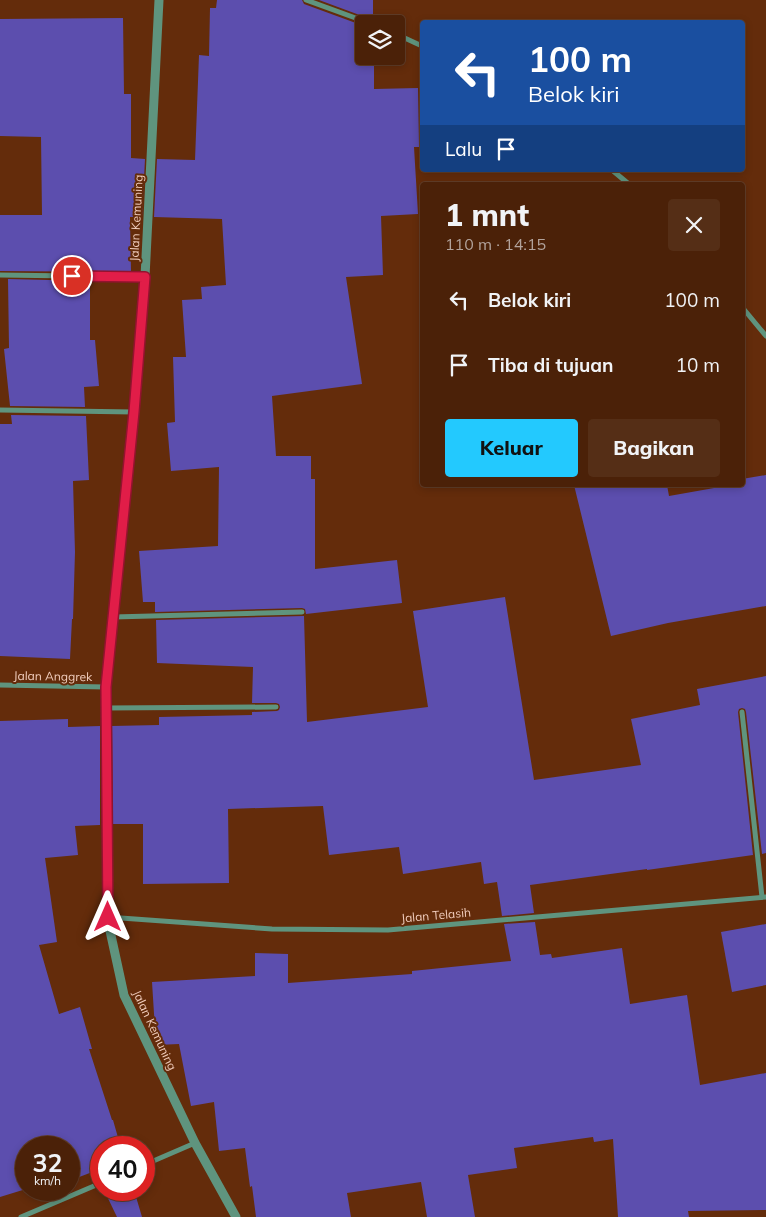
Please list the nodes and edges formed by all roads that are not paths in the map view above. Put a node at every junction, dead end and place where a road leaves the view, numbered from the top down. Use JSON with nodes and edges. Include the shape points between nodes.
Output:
{"nodes":[{"id":1,"x":159,"y":0,"type":"edge"},
{"id":2,"x":306,"y":0,"type":"edge"},
{"id":3,"x":355,"y":18,"type":"edge"},
{"id":4,"x":405,"y":38,"type":"edge"},
{"id":5,"x":420,"y":45,"type":"edge"},
{"id":6,"x":614,"y":172,"type":"edge"},
{"id":7,"x":626,"y":182,"type":"edge"},
{"id":8,"x":0,"y":275,"type":"edge"},
{"id":9,"x":145,"y":277,"type":"junction"},
{"id":10,"x":745,"y":310,"type":"edge"},
{"id":11,"x":766,"y":336,"type":"edge"},
{"id":12,"x":0,"y":410,"type":"edge"},
{"id":13,"x":134,"y":412,"type":"junction"},
{"id":14,"x":302,"y":612,"type":"dead end"},
{"id":15,"x":113,"y":617,"type":"junction"},
{"id":16,"x":0,"y":685,"type":"edge"},
{"id":17,"x":106,"y":687,"type":"junction"},
{"id":18,"x":276,"y":707,"type":"dead end"},
{"id":19,"x":106,"y":708,"type":"junction"},
{"id":20,"x":742,"y":712,"type":"dead end"},
{"id":21,"x":764,"y":897,"type":"edge"},
{"id":22,"x":108,"y":917,"type":"junction"},
{"id":23,"x":195,"y":1142,"type":"junction"},
{"id":24,"x":155,"y":1160,"type":"edge"},
{"id":25,"x":90,"y":1188,"type":"edge"},
{"id":26,"x":21,"y":1217,"type":"edge"},
{"id":27,"x":236,"y":1217,"type":"edge"}],
"edges":[{"from":1,"to":9,"type":"street","name":"Jalan Kemuning"},
{"from":2,"to":3,"type":"street"},
{"from":4,"to":5,"type":"street"},
{"from":6,"to":7,"type":"street"},
{"from":8,"to":9,"type":"street"},
{"from":9,"to":13,"type":"street","name":"Jalan Kemuning"},
{"from":10,"to":11,"type":"street"},
{"from":12,"to":13,"type":"street"},
{"from":13,"to":15,"type":"street","name":"Jalan Kemuning"},
{"from":14,"to":15,"type":"street"},
{"from":15,"to":17,"type":"street","name":"Jalan Kemuning"},
{"from":16,"to":17,"type":"street","name":"Jalan Anggrek"},
{"from":17,"to":19,"type":"street","name":"Jalan Kemuning"},
{"from":18,"to":19,"type":"street"},
{"from":19,"to":22,"type":"street","name":"Jalan Kemuning"},
{"from":20,"to":21,"type":"street"},
{"from":21,"to":22,"type":"street","name":"Jalan Telasih","via":[[388,930],[272,929]]},
{"from":22,"to":23,"type":"street","name":"Jalan Kemuning","via":[[124,996]]},
{"from":23,"to":24,"type":"street"},
{"from":23,"to":27,"type":"street","name":"Jalan Kemuning"},
{"from":25,"to":26,"type":"street"}]}
